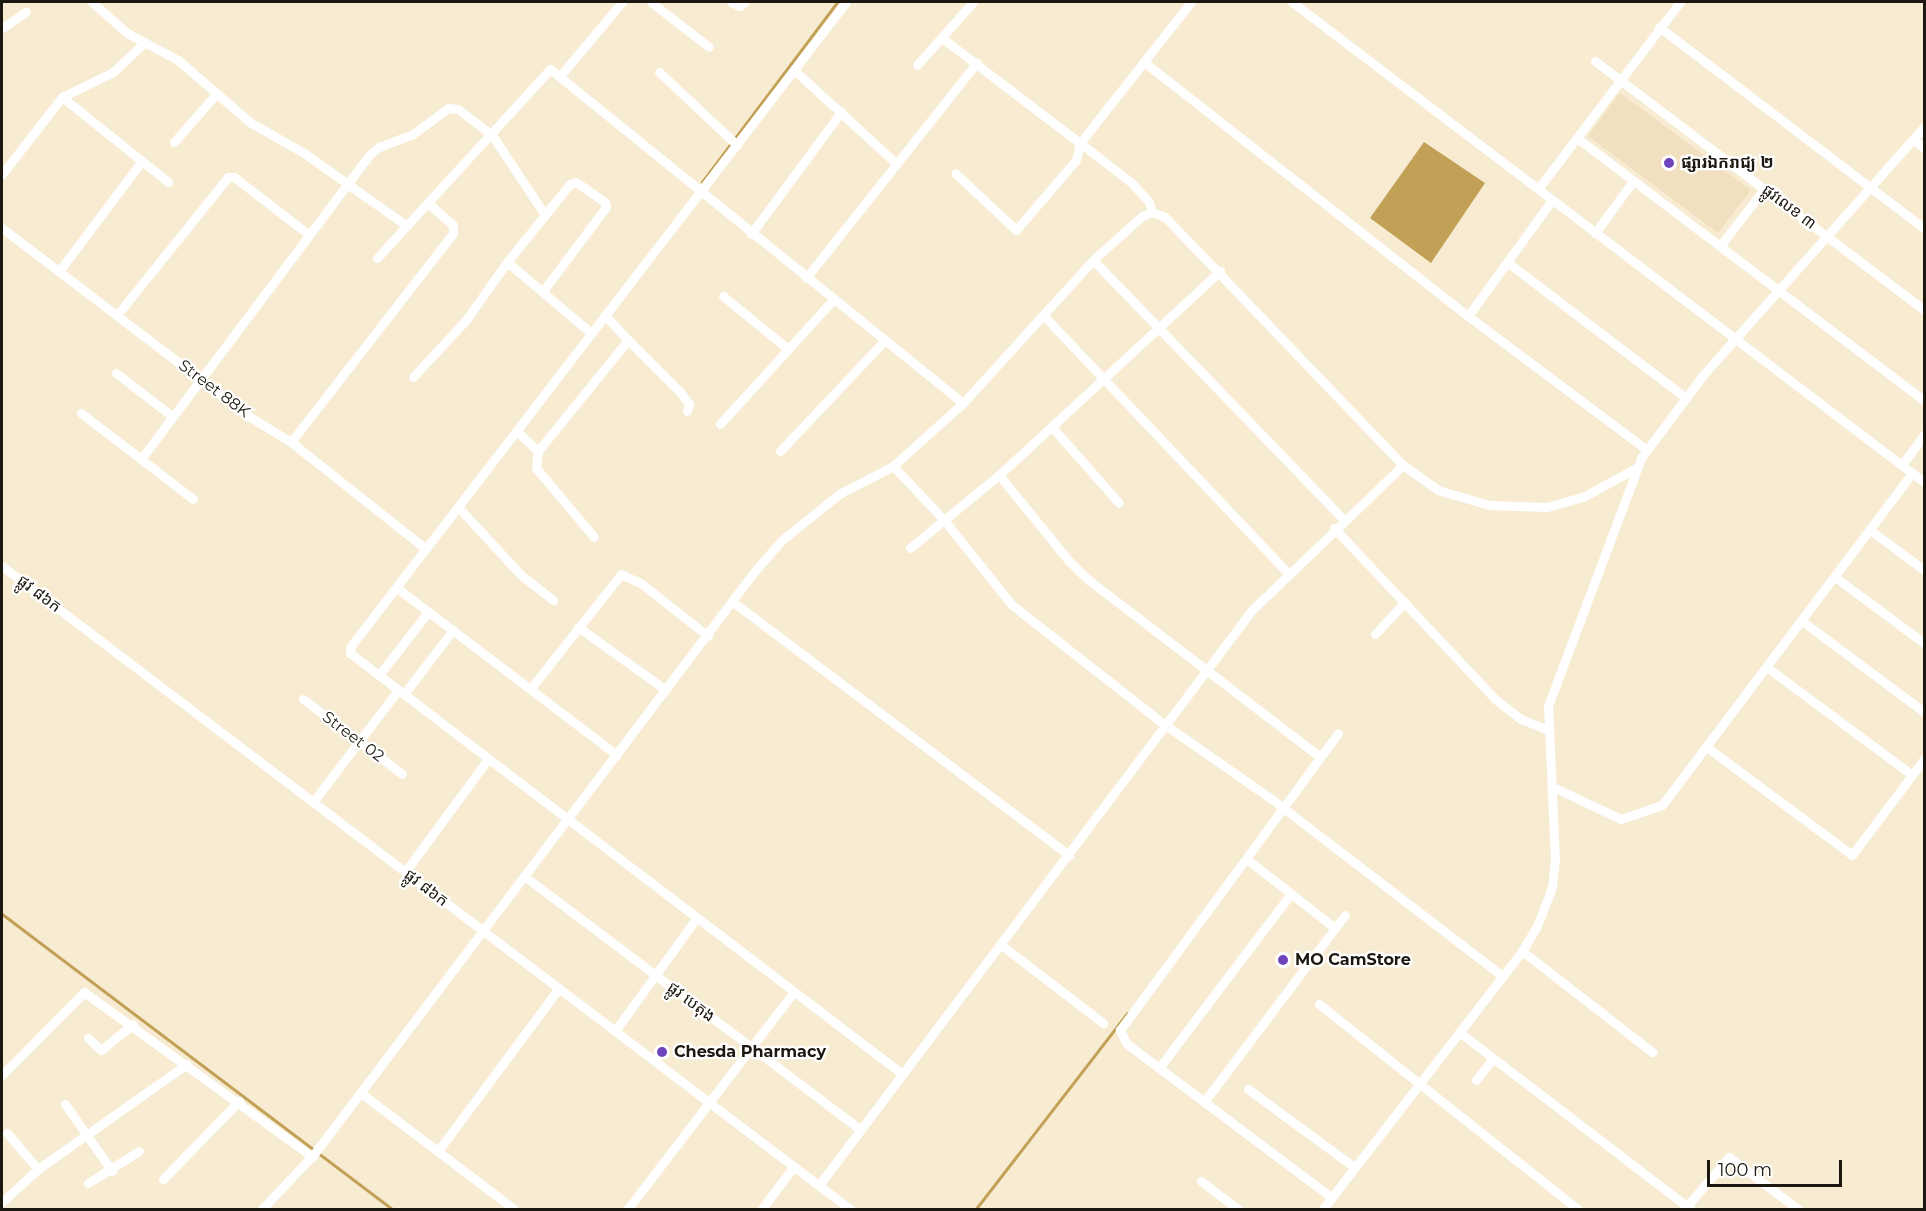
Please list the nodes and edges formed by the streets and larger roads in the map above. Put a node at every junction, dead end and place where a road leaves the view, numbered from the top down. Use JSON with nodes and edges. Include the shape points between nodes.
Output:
{"nodes":[{"id":1,"x":92,"y":2,"type":"edge"},
{"id":2,"x":622,"y":2,"type":"edge"},
{"id":3,"x":651,"y":2,"type":"edge"},
{"id":4,"x":731,"y":2,"type":"edge"},
{"id":5,"x":745,"y":2,"type":"edge"},
{"id":6,"x":846,"y":2,"type":"edge"},
{"id":7,"x":973,"y":2,"type":"edge"},
{"id":8,"x":1191,"y":2,"type":"edge"},
{"id":9,"x":1292,"y":2,"type":"edge"},
{"id":10,"x":1680,"y":2,"type":"edge"},
{"id":11,"x":26,"y":12,"type":"dead end"},
{"id":12,"x":1659,"y":27,"type":"junction"},
{"id":13,"x":2,"y":28,"type":"edge"},
{"id":14,"x":942,"y":38,"type":"junction"},
{"id":15,"x":144,"y":43,"type":"junction"},
{"id":16,"x":709,"y":47,"type":"dead end"},
{"id":17,"x":1595,"y":61,"type":"dead end"},
{"id":18,"x":977,"y":62,"type":"junction"},
{"id":19,"x":1144,"y":62,"type":"junction"},
{"id":20,"x":917,"y":65,"type":"dead end"},
{"id":21,"x":794,"y":70,"type":"junction"},
{"id":22,"x":659,"y":72,"type":"dead end"},
{"id":23,"x":560,"y":76,"type":"junction"},
{"id":24,"x":1622,"y":81,"type":"junction"},
{"id":25,"x":216,"y":94,"type":"junction"},
{"id":26,"x":62,"y":97,"type":"junction"},
{"id":27,"x":841,"y":112,"type":"junction"},
{"id":28,"x":1924,"y":127,"type":"edge"},
{"id":29,"x":492,"y":135,"type":"junction"},
{"id":30,"x":1577,"y":138,"type":"junction"},
{"id":31,"x":1914,"y":140,"type":"junction"},
{"id":32,"x":174,"y":142,"type":"dead end"},
{"id":33,"x":734,"y":142,"type":"junction"},
{"id":34,"x":1080,"y":143,"type":"junction"},
{"id":35,"x":1924,"y":148,"type":"edge"},
{"id":36,"x":141,"y":162,"type":"junction"},
{"id":37,"x":896,"y":163,"type":"junction"},
{"id":38,"x":955,"y":173,"type":"dead end"},
{"id":39,"x":2,"y":174,"type":"edge"},
{"id":40,"x":1633,"y":180,"type":"junction"},
{"id":41,"x":168,"y":182,"type":"dead end"},
{"id":42,"x":349,"y":183,"type":"junction"},
{"id":43,"x":1871,"y":188,"type":"junction"},
{"id":44,"x":1538,"y":189,"type":"junction"},
{"id":45,"x":1764,"y":189,"type":"junction"},
{"id":46,"x":701,"y":194,"type":"junction"},
{"id":47,"x":1552,"y":200,"type":"junction"},
{"id":48,"x":429,"y":204,"type":"junction"},
{"id":49,"x":1152,"y":212,"type":"junction"},
{"id":50,"x":545,"y":215,"type":"junction"},
{"id":51,"x":407,"y":226,"type":"junction"},
{"id":52,"x":2,"y":228,"type":"edge"},
{"id":53,"x":1924,"y":228,"type":"edge"},
{"id":54,"x":1595,"y":232,"type":"junction"},
{"id":55,"x":308,"y":234,"type":"junction"},
{"id":56,"x":751,"y":234,"type":"junction"},
{"id":57,"x":1827,"y":237,"type":"junction"},
{"id":58,"x":1720,"y":246,"type":"junction"},
{"id":59,"x":377,"y":258,"type":"dead end"},
{"id":60,"x":1093,"y":260,"type":"junction"},
{"id":61,"x":507,"y":262,"type":"junction"},
{"id":62,"x":1507,"y":262,"type":"junction"},
{"id":63,"x":60,"y":270,"type":"junction"},
{"id":64,"x":1220,"y":271,"type":"junction"},
{"id":65,"x":806,"y":278,"type":"junction"},
{"id":66,"x":543,"y":291,"type":"junction"},
{"id":67,"x":1779,"y":291,"type":"junction"},
{"id":68,"x":723,"y":296,"type":"dead end"},
{"id":69,"x":833,"y":300,"type":"junction"},
{"id":70,"x":1924,"y":310,"type":"edge"},
{"id":71,"x":117,"y":315,"type":"junction"},
{"id":72,"x":605,"y":315,"type":"junction"},
{"id":73,"x":1044,"y":316,"type":"junction"},
{"id":74,"x":1468,"y":316,"type":"junction"},
{"id":75,"x":1159,"y":328,"type":"junction"},
{"id":76,"x":591,"y":333,"type":"junction"},
{"id":77,"x":1735,"y":339,"type":"junction"},
{"id":78,"x":627,"y":340,"type":"junction"},
{"id":79,"x":884,"y":341,"type":"junction"},
{"id":80,"x":788,"y":349,"type":"junction"},
{"id":81,"x":116,"y":372,"type":"dead end"},
{"id":82,"x":413,"y":377,"type":"dead end"},
{"id":83,"x":200,"y":378,"type":"junction"},
{"id":84,"x":1103,"y":380,"type":"junction"},
{"id":85,"x":1685,"y":397,"type":"junction"},
{"id":86,"x":1924,"y":400,"type":"edge"},
{"id":87,"x":963,"y":403,"type":"junction"},
{"id":88,"x":687,"y":411,"type":"dead end"},
{"id":89,"x":81,"y":413,"type":"dead end"},
{"id":90,"x":172,"y":416,"type":"junction"},
{"id":91,"x":720,"y":424,"type":"dead end"},
{"id":92,"x":1052,"y":428,"type":"junction"},
{"id":93,"x":518,"y":432,"type":"junction"},
{"id":94,"x":1924,"y":435,"type":"edge"},
{"id":95,"x":291,"y":442,"type":"junction"},
{"id":96,"x":1646,"y":450,"type":"junction"},
{"id":97,"x":538,"y":451,"type":"junction"},
{"id":98,"x":780,"y":451,"type":"dead end"},
{"id":99,"x":141,"y":459,"type":"junction"},
{"id":100,"x":1403,"y":465,"type":"junction"},
{"id":101,"x":1902,"y":465,"type":"junction"},
{"id":102,"x":893,"y":466,"type":"junction"},
{"id":103,"x":1636,"y":468,"type":"junction"},
{"id":104,"x":1912,"y":473,"type":"junction"},
{"id":105,"x":999,"y":475,"type":"junction"},
{"id":106,"x":1924,"y":482,"type":"edge"},
{"id":107,"x":193,"y":499,"type":"dead end"},
{"id":108,"x":1119,"y":503,"type":"dead end"},
{"id":109,"x":458,"y":507,"type":"junction"},
{"id":110,"x":1343,"y":519,"type":"junction"},
{"id":111,"x":944,"y":520,"type":"junction"},
{"id":112,"x":1334,"y":528,"type":"junction"},
{"id":113,"x":1870,"y":530,"type":"junction"},
{"id":114,"x":594,"y":537,"type":"dead end"},
{"id":115,"x":426,"y":549,"type":"junction"},
{"id":116,"x":910,"y":549,"type":"dead end"},
{"id":117,"x":2,"y":566,"type":"edge"},
{"id":118,"x":1924,"y":570,"type":"edge"},
{"id":119,"x":1287,"y":572,"type":"junction"},
{"id":120,"x":1835,"y":577,"type":"junction"},
{"id":121,"x":397,"y":588,"type":"junction"},
{"id":122,"x":553,"y":600,"type":"dead end"},
{"id":123,"x":733,"y":602,"type":"junction"},
{"id":124,"x":1405,"y":602,"type":"junction"},
{"id":125,"x":428,"y":612,"type":"junction"},
{"id":126,"x":1802,"y":621,"type":"junction"},
{"id":127,"x":578,"y":627,"type":"junction"},
{"id":128,"x":453,"y":630,"type":"junction"},
{"id":129,"x":1375,"y":634,"type":"dead end"},
{"id":130,"x":708,"y":636,"type":"junction"},
{"id":131,"x":1924,"y":643,"type":"edge"},
{"id":132,"x":1768,"y":668,"type":"junction"},
{"id":133,"x":1206,"y":670,"type":"junction"},
{"id":134,"x":379,"y":675,"type":"junction"},
{"id":135,"x":531,"y":688,"type":"junction"},
{"id":136,"x":666,"y":690,"type":"junction"},
{"id":137,"x":401,"y":692,"type":"junction"},
{"id":138,"x":303,"y":699,"type":"dead end"},
{"id":139,"x":1924,"y":712,"type":"edge"},
{"id":140,"x":1164,"y":724,"type":"junction"},
{"id":141,"x":1546,"y":729,"type":"junction"},
{"id":142,"x":1338,"y":733,"type":"dead end"},
{"id":143,"x":359,"y":742,"type":"junction"},
{"id":144,"x":1708,"y":748,"type":"junction"},
{"id":145,"x":617,"y":755,"type":"junction"},
{"id":146,"x":1320,"y":757,"type":"junction"},
{"id":147,"x":488,"y":759,"type":"junction"},
{"id":148,"x":1924,"y":759,"type":"edge"},
{"id":149,"x":402,"y":774,"type":"dead end"},
{"id":150,"x":1912,"y":775,"type":"junction"},
{"id":151,"x":1555,"y":788,"type":"junction"},
{"id":152,"x":313,"y":802,"type":"junction"},
{"id":153,"x":1284,"y":809,"type":"junction"},
{"id":154,"x":567,"y":820,"type":"junction"},
{"id":155,"x":1069,"y":855,"type":"junction"},
{"id":156,"x":1248,"y":860,"type":"junction"},
{"id":157,"x":405,"y":872,"type":"junction"},
{"id":158,"x":524,"y":876,"type":"junction"},
{"id":159,"x":1290,"y":895,"type":"junction"},
{"id":160,"x":1345,"y":915,"type":"dead end"},
{"id":161,"x":695,"y":920,"type":"junction"},
{"id":162,"x":1335,"y":928,"type":"junction"},
{"id":163,"x":484,"y":932,"type":"junction"},
{"id":164,"x":1000,"y":944,"type":"junction"},
{"id":165,"x":1522,"y":951,"type":"junction"},
{"id":166,"x":656,"y":976,"type":"junction"},
{"id":167,"x":1502,"y":976,"type":"junction"},
{"id":168,"x":559,"y":988,"type":"junction"},
{"id":169,"x":793,"y":993,"type":"junction"},
{"id":170,"x":1319,"y":1004,"type":"dead end"},
{"id":171,"x":1103,"y":1023,"type":"dead end"},
{"id":172,"x":133,"y":1024,"type":"junction"},
{"id":173,"x":615,"y":1031,"type":"junction"},
{"id":174,"x":1459,"y":1032,"type":"junction"},
{"id":175,"x":88,"y":1038,"type":"dead end"},
{"id":176,"x":753,"y":1049,"type":"junction"},
{"id":177,"x":1652,"y":1052,"type":"dead end"},
{"id":178,"x":1493,"y":1058,"type":"junction"},
{"id":179,"x":186,"y":1064,"type":"junction"},
{"id":180,"x":1159,"y":1068,"type":"junction"},
{"id":181,"x":901,"y":1073,"type":"junction"},
{"id":182,"x":2,"y":1075,"type":"edge"},
{"id":183,"x":1476,"y":1080,"type":"dead end"},
{"id":184,"x":1420,"y":1084,"type":"junction"},
{"id":185,"x":1248,"y":1089,"type":"dead end"},
{"id":186,"x":361,"y":1093,"type":"junction"},
{"id":187,"x":238,"y":1101,"type":"junction"},
{"id":188,"x":1204,"y":1102,"type":"junction"},
{"id":189,"x":65,"y":1104,"type":"dead end"},
{"id":190,"x":711,"y":1104,"type":"junction"},
{"id":191,"x":858,"y":1128,"type":"junction"},
{"id":192,"x":7,"y":1133,"type":"dead end"},
{"id":193,"x":87,"y":1135,"type":"junction"},
{"id":194,"x":139,"y":1151,"type":"dead end"},
{"id":195,"x":438,"y":1152,"type":"junction"},
{"id":196,"x":316,"y":1153,"type":"junction"},
{"id":197,"x":794,"y":1166,"type":"junction"},
{"id":198,"x":1354,"y":1167,"type":"junction"},
{"id":199,"x":38,"y":1169,"type":"junction"},
{"id":200,"x":112,"y":1171,"type":"junction"},
{"id":201,"x":162,"y":1179,"type":"dead end"},
{"id":202,"x":1201,"y":1181,"type":"dead end"},
{"id":203,"x":88,"y":1183,"type":"dead end"},
{"id":204,"x":819,"y":1185,"type":"junction"},
{"id":205,"x":1331,"y":1197,"type":"junction"},
{"id":206,"x":2,"y":1202,"type":"edge"},
{"id":207,"x":1689,"y":1208,"type":"edge"},
{"id":208,"x":261,"y":1209,"type":"edge"},
{"id":209,"x":515,"y":1209,"type":"edge"},
{"id":210,"x":627,"y":1209,"type":"edge"},
{"id":211,"x":761,"y":1209,"type":"edge"},
{"id":212,"x":851,"y":1209,"type":"edge"},
{"id":213,"x":1239,"y":1209,"type":"edge"},
{"id":214,"x":1322,"y":1209,"type":"edge"},
{"id":215,"x":1580,"y":1209,"type":"edge"},
{"id":216,"x":1799,"y":1209,"type":"edge"}],
"edges":[{"from":1,"to":15,"type":"street"},
{"from":2,"to":23,"type":"street"},
{"from":3,"to":16,"type":"street"},
{"from":4,"to":5,"type":"street","via":[[739,6]]},
{"from":6,"to":21,"type":"street"},
{"from":7,"to":14,"type":"street"},
{"from":8,"to":19,"type":"street"},
{"from":9,"to":44,"type":"street"},
{"from":10,"to":12,"type":"street"},
{"from":11,"to":13,"type":"street"},
{"from":12,"to":24,"type":"street"},
{"from":12,"to":43,"type":"street"},
{"from":14,"to":18,"type":"street"},
{"from":14,"to":20,"type":"street"},
{"from":15,"to":25,"type":"street","via":[[177,60]]},
{"from":15,"to":26,"type":"street","via":[[113,72]]},
{"from":17,"to":24,"type":"street","name":"ផ្លូវលេខ ៣"},
{"from":18,"to":34,"type":"street"},
{"from":18,"to":37,"type":"street"},
{"from":19,"to":34,"type":"street"},
{"from":19,"to":74,"type":"street"},
{"from":21,"to":27,"type":"street"},
{"from":21,"to":33,"type":"street"},
{"from":22,"to":33,"type":"street"},
{"from":23,"to":29,"type":"street","via":[[550,69]]},
{"from":23,"to":46,"type":"street"},
{"from":24,"to":30,"type":"street"},
{"from":24,"to":45,"type":"street","name":"ផ្លូវលេខ ៣"},
{"from":25,"to":32,"type":"street"},
{"from":25,"to":42,"type":"street","via":[[251,123]]},
{"from":26,"to":36,"type":"street"},
{"from":26,"to":39,"type":"street"},
{"from":27,"to":37,"type":"street"},
{"from":27,"to":56,"type":"street"},
{"from":28,"to":31,"type":"street"},
{"from":29,"to":42,"type":"street","via":[[458,109],[448,108],[413,134],[374,151]]},
{"from":29,"to":48,"type":"street"},
{"from":29,"to":50,"type":"street"},
{"from":30,"to":40,"type":"street"},
{"from":30,"to":44,"type":"street"},
{"from":31,"to":35,"type":"street"},
{"from":31,"to":43,"type":"street"},
{"from":33,"to":46,"type":"street"},
{"from":34,"to":38,"type":"street","via":[[1076,160],[1016,230]]},
{"from":34,"to":49,"type":"street","via":[[1132,183],[1149,202]]},
{"from":36,"to":41,"type":"street"},
{"from":36,"to":63,"type":"street"},
{"from":37,"to":65,"type":"street"},
{"from":40,"to":54,"type":"street"},
{"from":40,"to":58,"type":"street"},
{"from":42,"to":51,"type":"street"},
{"from":42,"to":55,"type":"street"},
{"from":43,"to":53,"type":"street"},
{"from":43,"to":57,"type":"street"},
{"from":44,"to":47,"type":"street"},
{"from":45,"to":57,"type":"street","name":"ផ្លូវលេខ ៣"},
{"from":45,"to":58,"type":"street"},
{"from":46,"to":56,"type":"street"},
{"from":46,"to":72,"type":"street"},
{"from":47,"to":54,"type":"street"},
{"from":47,"to":62,"type":"street"},
{"from":48,"to":51,"type":"street"},
{"from":48,"to":95,"type":"street","via":[[453,225],[453,233]]},
{"from":49,"to":60,"type":"street","via":[[1130,224]]},
{"from":49,"to":64,"type":"street","via":[[1165,217]]},
{"from":50,"to":61,"type":"street"},
{"from":50,"to":66,"type":"street","via":[[576,182],[605,202],[606,207]]},
{"from":51,"to":59,"type":"street"},
{"from":52,"to":63,"type":"street","name":"Street 88K"},
{"from":54,"to":77,"type":"street"},
{"from":55,"to":71,"type":"street","via":[[234,177],[228,177]]},
{"from":55,"to":83,"type":"street"},
{"from":56,"to":65,"type":"street"},
{"from":57,"to":67,"type":"street"},
{"from":57,"to":70,"type":"street","name":"ផ្លូវលេខ ៣"},
{"from":58,"to":67,"type":"street"},
{"from":60,"to":73,"type":"street"},
{"from":60,"to":75,"type":"street"},
{"from":61,"to":66,"type":"street"},
{"from":61,"to":82,"type":"street","via":[[466,320]]},
{"from":62,"to":74,"type":"street"},
{"from":62,"to":85,"type":"street"},
{"from":63,"to":71,"type":"street","name":"Street 88K"},
{"from":64,"to":75,"type":"street"},
{"from":64,"to":100,"type":"street"},
{"from":65,"to":69,"type":"street"},
{"from":66,"to":76,"type":"street"},
{"from":67,"to":77,"type":"street"},
{"from":67,"to":86,"type":"street"},
{"from":68,"to":80,"type":"street"},
{"from":69,"to":79,"type":"street"},
{"from":69,"to":80,"type":"street"},
{"from":71,"to":83,"type":"street","name":"Street 88K"},
{"from":72,"to":76,"type":"street"},
{"from":72,"to":78,"type":"street"},
{"from":73,"to":84,"type":"street"},
{"from":73,"to":87,"type":"street"},
{"from":74,"to":96,"type":"street"},
{"from":75,"to":84,"type":"street"},
{"from":75,"to":110,"type":"street"},
{"from":76,"to":93,"type":"street"},
{"from":77,"to":85,"type":"street"},
{"from":77,"to":101,"type":"street"},
{"from":78,"to":88,"type":"street","via":[[681,393],[690,405]]},
{"from":78,"to":97,"type":"street"},
{"from":79,"to":87,"type":"street"},
{"from":79,"to":98,"type":"street"},
{"from":80,"to":91,"type":"street"},
{"from":81,"to":90,"type":"street"},
{"from":83,"to":90,"type":"street"},
{"from":83,"to":95,"type":"street","name":"Street 88K"},
{"from":84,"to":92,"type":"street"},
{"from":84,"to":119,"type":"street"},
{"from":85,"to":96,"type":"street"},
{"from":87,"to":102,"type":"street"},
{"from":89,"to":99,"type":"street"},
{"from":90,"to":99,"type":"street"},
{"from":92,"to":105,"type":"street"},
{"from":92,"to":108,"type":"street"},
{"from":93,"to":97,"type":"street"},
{"from":93,"to":109,"type":"street"},
{"from":94,"to":101,"type":"street"},
{"from":95,"to":115,"type":"street","name":"Street 88K"},
{"from":96,"to":103,"type":"street"},
{"from":97,"to":114,"type":"street","via":[[536,468]]},
{"from":99,"to":107,"type":"street"},
{"from":100,"to":103,"type":"street","via":[[1424,482],[1455,498],[1526,507],[1568,503]]},
{"from":100,"to":110,"type":"street"},
{"from":101,"to":104,"type":"street"},
{"from":102,"to":111,"type":"street"},
{"from":102,"to":123,"type":"street","via":[[839,494],[782,540]]},
{"from":103,"to":141,"type":"street","via":[[1548,706]]},
{"from":104,"to":106,"type":"street"},
{"from":104,"to":113,"type":"street"},
{"from":105,"to":111,"type":"street"},
{"from":105,"to":133,"type":"street","via":[[1069,561]]},
{"from":109,"to":115,"type":"street"},
{"from":109,"to":122,"type":"street","via":[[520,575]]},
{"from":110,"to":112,"type":"street"},
{"from":111,"to":116,"type":"street"},
{"from":111,"to":140,"type":"street","via":[[1012,605]]},
{"from":112,"to":119,"type":"street"},
{"from":112,"to":124,"type":"street"},
{"from":113,"to":118,"type":"street"},
{"from":113,"to":120,"type":"street"},
{"from":115,"to":121,"type":"street"},
{"from":117,"to":152,"type":"street","name":"ផ្លូវ ៨៦ក"},
{"from":119,"to":133,"type":"street"},
{"from":120,"to":126,"type":"street"},
{"from":120,"to":131,"type":"street"},
{"from":121,"to":125,"type":"street"},
{"from":121,"to":134,"type":"street","via":[[351,646],[350,653]]},
{"from":123,"to":130,"type":"street"},
{"from":123,"to":155,"type":"street"},
{"from":124,"to":129,"type":"street"},
{"from":124,"to":141,"type":"street","via":[[1496,699],[1521,719]]},
{"from":125,"to":128,"type":"street"},
{"from":125,"to":134,"type":"street"},
{"from":126,"to":132,"type":"street"},
{"from":126,"to":139,"type":"street"},
{"from":127,"to":130,"type":"street","via":[[616,577],[628,574]]},
{"from":127,"to":135,"type":"street"},
{"from":127,"to":136,"type":"street"},
{"from":128,"to":135,"type":"street"},
{"from":128,"to":137,"type":"street"},
{"from":130,"to":136,"type":"street"},
{"from":132,"to":144,"type":"street"},
{"from":132,"to":150,"type":"street"},
{"from":133,"to":140,"type":"street"},
{"from":133,"to":146,"type":"street"},
{"from":134,"to":137,"type":"street"},
{"from":135,"to":145,"type":"street"},
{"from":136,"to":145,"type":"street"},
{"from":137,"to":143,"type":"street"},
{"from":137,"to":147,"type":"street"},
{"from":138,"to":143,"type":"street","name":"Street 02"},
{"from":140,"to":153,"type":"street"},
{"from":140,"to":155,"type":"street"},
{"from":141,"to":151,"type":"street"},
{"from":142,"to":146,"type":"street"},
{"from":143,"to":149,"type":"street","name":"Street 02"},
{"from":143,"to":152,"type":"street"},
{"from":144,"to":150,"type":"street","via":[[1852,855]]},
{"from":144,"to":151,"type":"street","via":[[1662,805],[1621,819]]},
{"from":145,"to":154,"type":"street"},
{"from":146,"to":153,"type":"street"},
{"from":147,"to":154,"type":"street"},
{"from":147,"to":157,"type":"street"},
{"from":148,"to":150,"type":"street"},
{"from":151,"to":165,"type":"street","via":[[1552,887],[1538,926]]},
{"from":152,"to":157,"type":"street","name":"ផ្លូវ ៨៦ក"},
{"from":153,"to":156,"type":"street"},
{"from":153,"to":167,"type":"street"},
{"from":154,"to":158,"type":"street"},
{"from":154,"to":161,"type":"street"},
{"from":155,"to":164,"type":"street"},
{"from":156,"to":159,"type":"street"},
{"from":156,"to":180,"type":"street","via":[[1122,1024],[1121,1034],[1127,1044]]},
{"from":157,"to":163,"type":"street","name":"ផ្លូវ ៨៦ក"},
{"from":158,"to":163,"type":"street"},
{"from":158,"to":166,"type":"street","name":"ផ្លូវ បេតុង"},
{"from":159,"to":162,"type":"street"},
{"from":159,"to":180,"type":"street"},
{"from":160,"to":162,"type":"street"},
{"from":161,"to":166,"type":"street"},
{"from":161,"to":169,"type":"street"},
{"from":162,"to":188,"type":"street"},
{"from":163,"to":168,"type":"street","name":"ផ្លូវ ៨៦ក"},
{"from":163,"to":186,"type":"street"},
{"from":164,"to":171,"type":"street"},
{"from":164,"to":181,"type":"street"},
{"from":165,"to":167,"type":"street"},
{"from":165,"to":177,"type":"street"},
{"from":166,"to":173,"type":"street"},
{"from":166,"to":176,"type":"street","name":"ផ្លូវ បេតុង"},
{"from":167,"to":174,"type":"street"},
{"from":168,"to":173,"type":"street","name":"ផ្លូវ ៨៦ក"},
{"from":168,"to":195,"type":"street"},
{"from":169,"to":176,"type":"street"},
{"from":169,"to":181,"type":"street"},
{"from":170,"to":184,"type":"street"},
{"from":172,"to":175,"type":"street","via":[[101,1050]]},
{"from":172,"to":179,"type":"street"},
{"from":172,"to":182,"type":"street","via":[[84,993]]},
{"from":173,"to":190,"type":"street","name":"ផ្លូវ ៨៦ក"},
{"from":174,"to":178,"type":"street"},
{"from":174,"to":184,"type":"street"},
{"from":176,"to":190,"type":"street"},
{"from":176,"to":191,"type":"street","name":"ផ្លូវ បេតុង"},
{"from":178,"to":183,"type":"street"},
{"from":178,"to":207,"type":"street"},
{"from":179,"to":187,"type":"street"},
{"from":179,"to":193,"type":"street"},
{"from":180,"to":188,"type":"street"},
{"from":181,"to":191,"type":"street"},
{"from":184,"to":198,"type":"street"},
{"from":184,"to":215,"type":"street"},
{"from":185,"to":198,"type":"street"},
{"from":186,"to":195,"type":"street"},
{"from":186,"to":196,"type":"street"},
{"from":187,"to":196,"type":"street"},
{"from":187,"to":201,"type":"street"},
{"from":188,"to":205,"type":"street"},
{"from":189,"to":193,"type":"street"},
{"from":190,"to":197,"type":"street","name":"ផ្លូវ ៨៦ក"},
{"from":190,"to":210,"type":"street"},
{"from":191,"to":204,"type":"street"},
{"from":192,"to":199,"type":"street"},
{"from":193,"to":199,"type":"street"},
{"from":193,"to":200,"type":"street"},
{"from":194,"to":200,"type":"street"},
{"from":195,"to":209,"type":"street"},
{"from":196,"to":208,"type":"street"},
{"from":197,"to":204,"type":"street","name":"ផ្លូវ ៨៦ក"},
{"from":197,"to":211,"type":"street"},
{"from":198,"to":205,"type":"street"},
{"from":199,"to":206,"type":"street"},
{"from":200,"to":203,"type":"street"},
{"from":202,"to":213,"type":"street"},
{"from":204,"to":212,"type":"street","name":"ផ្លូវ ៨៦ក"},
{"from":205,"to":214,"type":"street"},
{"from":207,"to":216,"type":"street","via":[[1729,1158]]}]}
